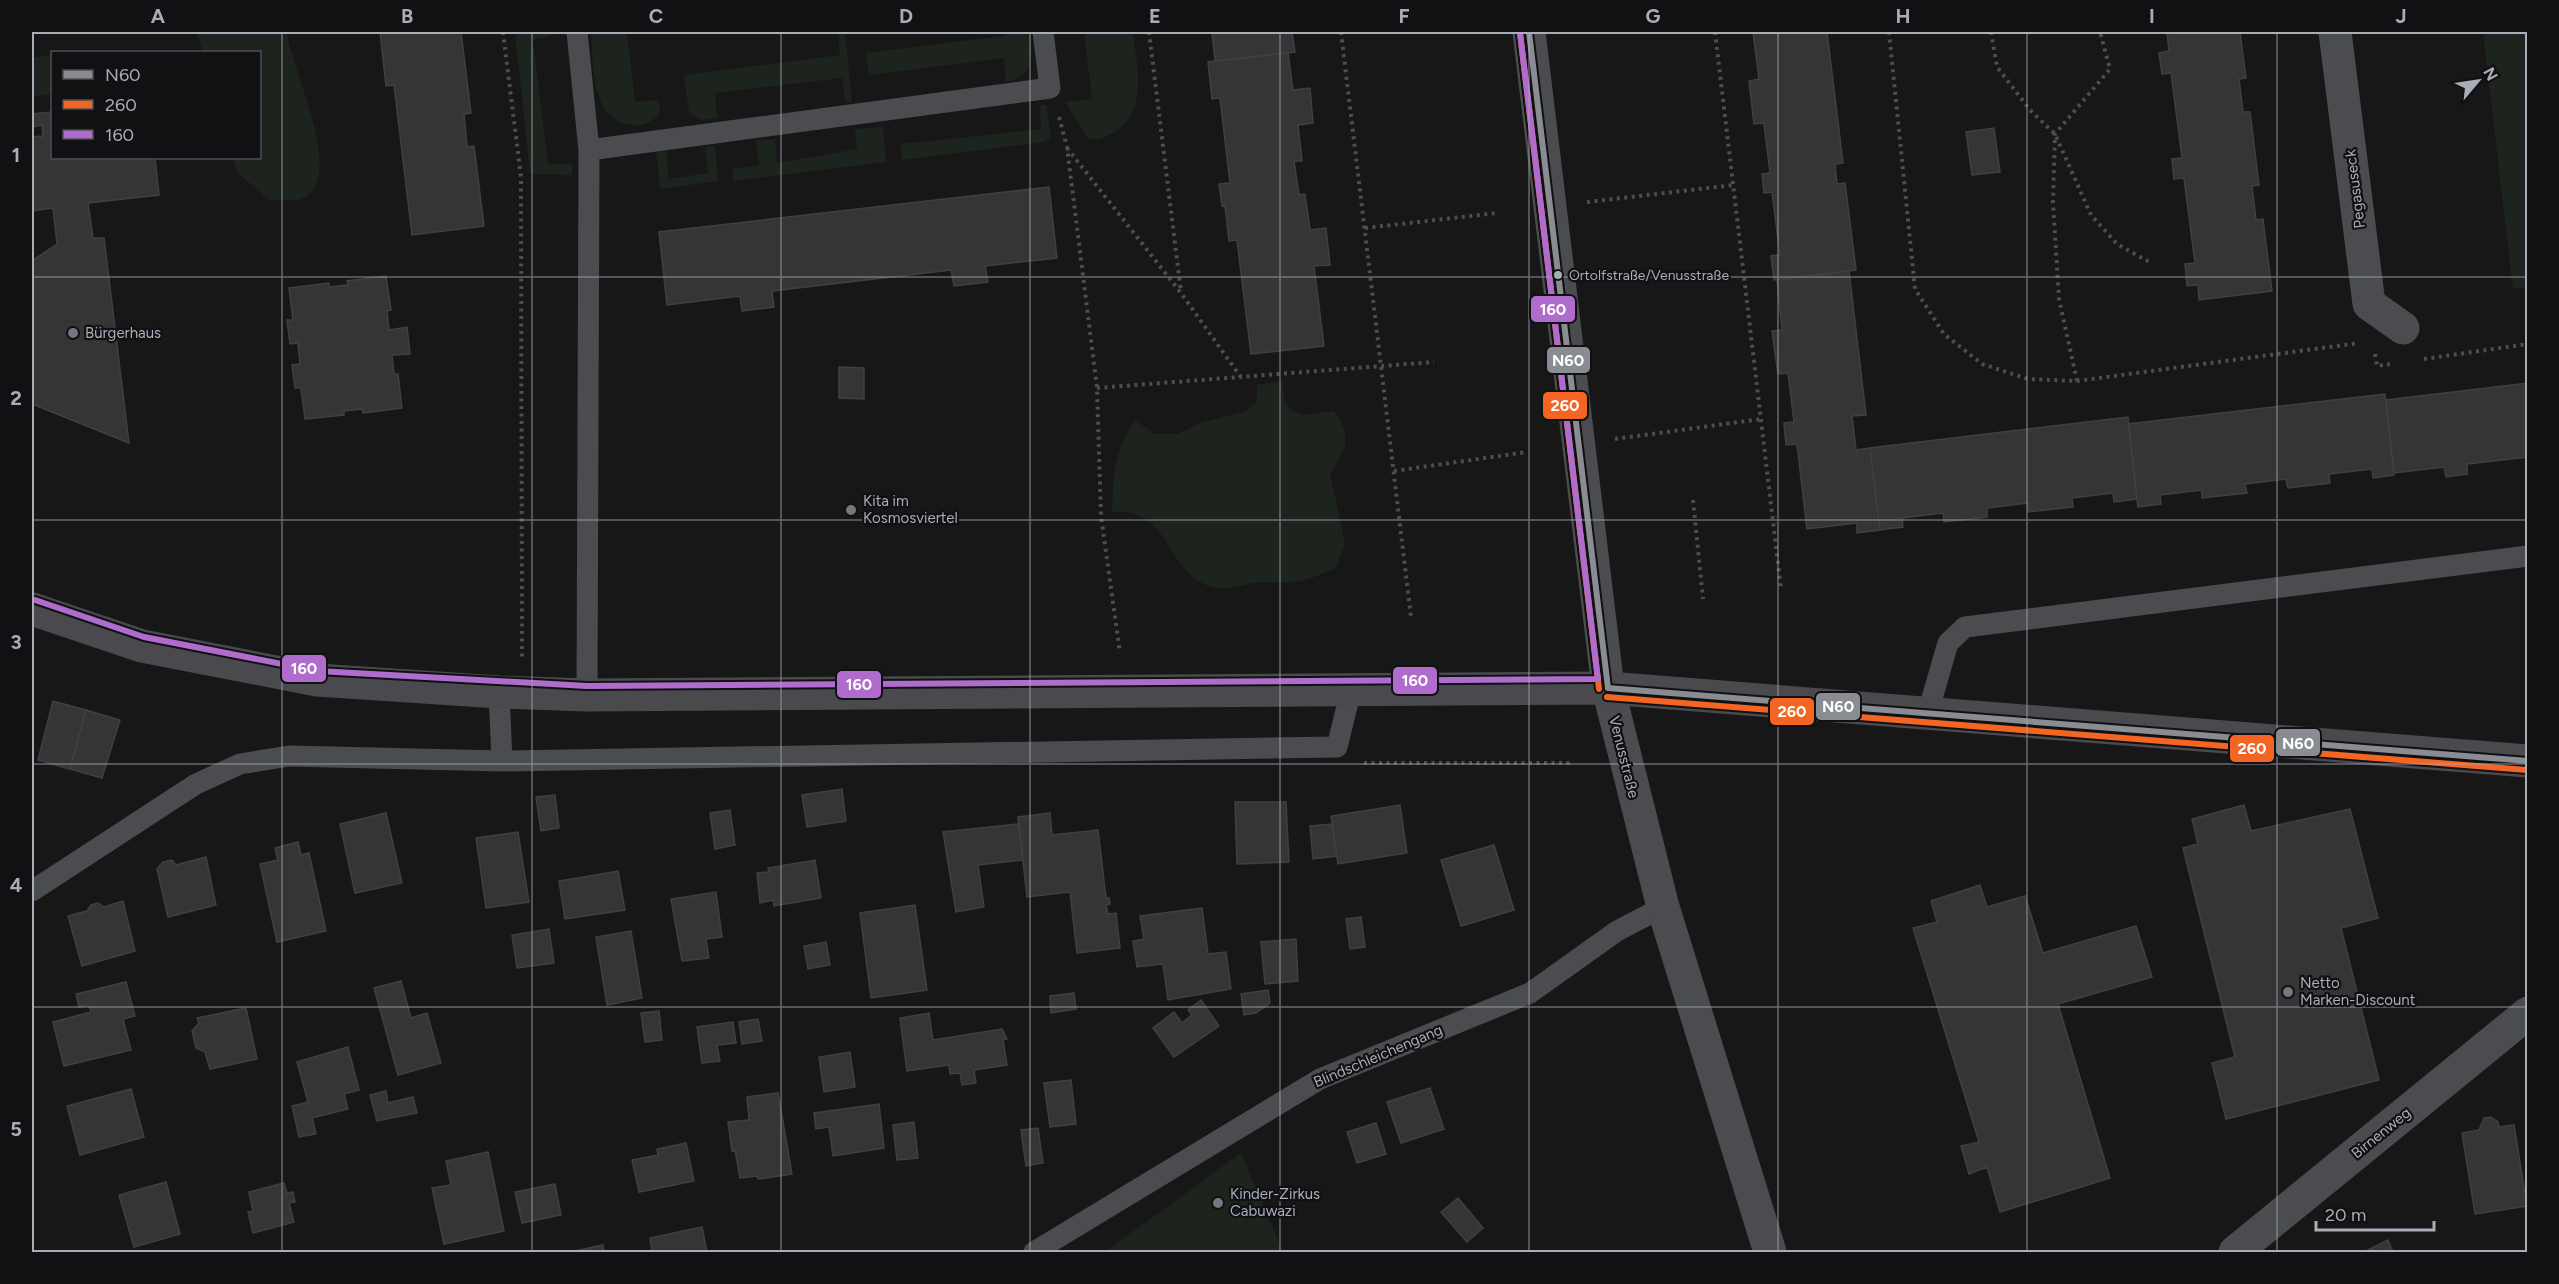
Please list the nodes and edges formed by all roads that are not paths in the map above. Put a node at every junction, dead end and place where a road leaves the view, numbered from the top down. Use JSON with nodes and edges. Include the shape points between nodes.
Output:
{"nodes":[{"id":1,"x":577,"y":32,"type":"edge"},
{"id":2,"x":1043,"y":32,"type":"edge"},
{"id":3,"x":1529,"y":32,"type":"edge"},
{"id":4,"x":2336,"y":32,"type":"edge"},
{"id":5,"x":589,"y":150,"type":"junction"},
{"id":6,"x":2403,"y":328,"type":"dead end"},
{"id":7,"x":2528,"y":556,"type":"edge"},
{"id":8,"x":32,"y":609,"type":"edge"},
{"id":9,"x":1608,"y":688,"type":"junction"},
{"id":10,"x":1351,"y":690,"type":"junction"},
{"id":11,"x":499,"y":692,"type":"junction"},
{"id":12,"x":587,"y":694,"type":"junction"},
{"id":13,"x":1928,"y":712,"type":"junction"},
{"id":14,"x":502,"y":760,"type":"junction"},
{"id":15,"x":2528,"y":761,"type":"edge"},
{"id":16,"x":32,"y":891,"type":"edge"},
{"id":17,"x":1663,"y":907,"type":"junction"},
{"id":18,"x":2528,"y":1013,"type":"edge"},
{"id":19,"x":1034,"y":1252,"type":"edge"},
{"id":20,"x":1770,"y":1252,"type":"edge"},
{"id":21,"x":2235,"y":1252,"type":"edge"}],
"edges":[{"from":1,"to":5,"type":"lane"},
{"from":2,"to":5,"type":"lane","via":[[1050,88]]},
{"from":3,"to":9,"type":"street","name":"Venusstraße"},
{"from":4,"to":6,"type":"street","name":"Pegasuseck","via":[[2369,304]]},
{"from":5,"to":12,"type":"lane"},
{"from":7,"to":13,"type":"lane","via":[[1965,627],[1948,643]]},
{"from":8,"to":11,"type":"street","via":[[142,646],[317,680]]},
{"from":9,"to":10,"type":"street"},
{"from":9,"to":13,"type":"street"},
{"from":9,"to":17,"type":"street","name":"Venusstraße"},
{"from":10,"to":12,"type":"street"},
{"from":10,"to":14,"type":"lane","via":[[1337,747]]},
{"from":11,"to":12,"type":"street"},
{"from":11,"to":14,"type":"lane"},
{"from":13,"to":15,"type":"street"},
{"from":14,"to":16,"type":"lane","via":[[289,756],[240,764],[196,784]]},
{"from":17,"to":19,"type":"lane","name":"Blindschleichengang","via":[[1617,931],[1530,993],[1320,1078]]},
{"from":17,"to":20,"type":"street","name":"Venusstraße"},
{"from":18,"to":21,"type":"street","name":"Birnenweg"}]}
